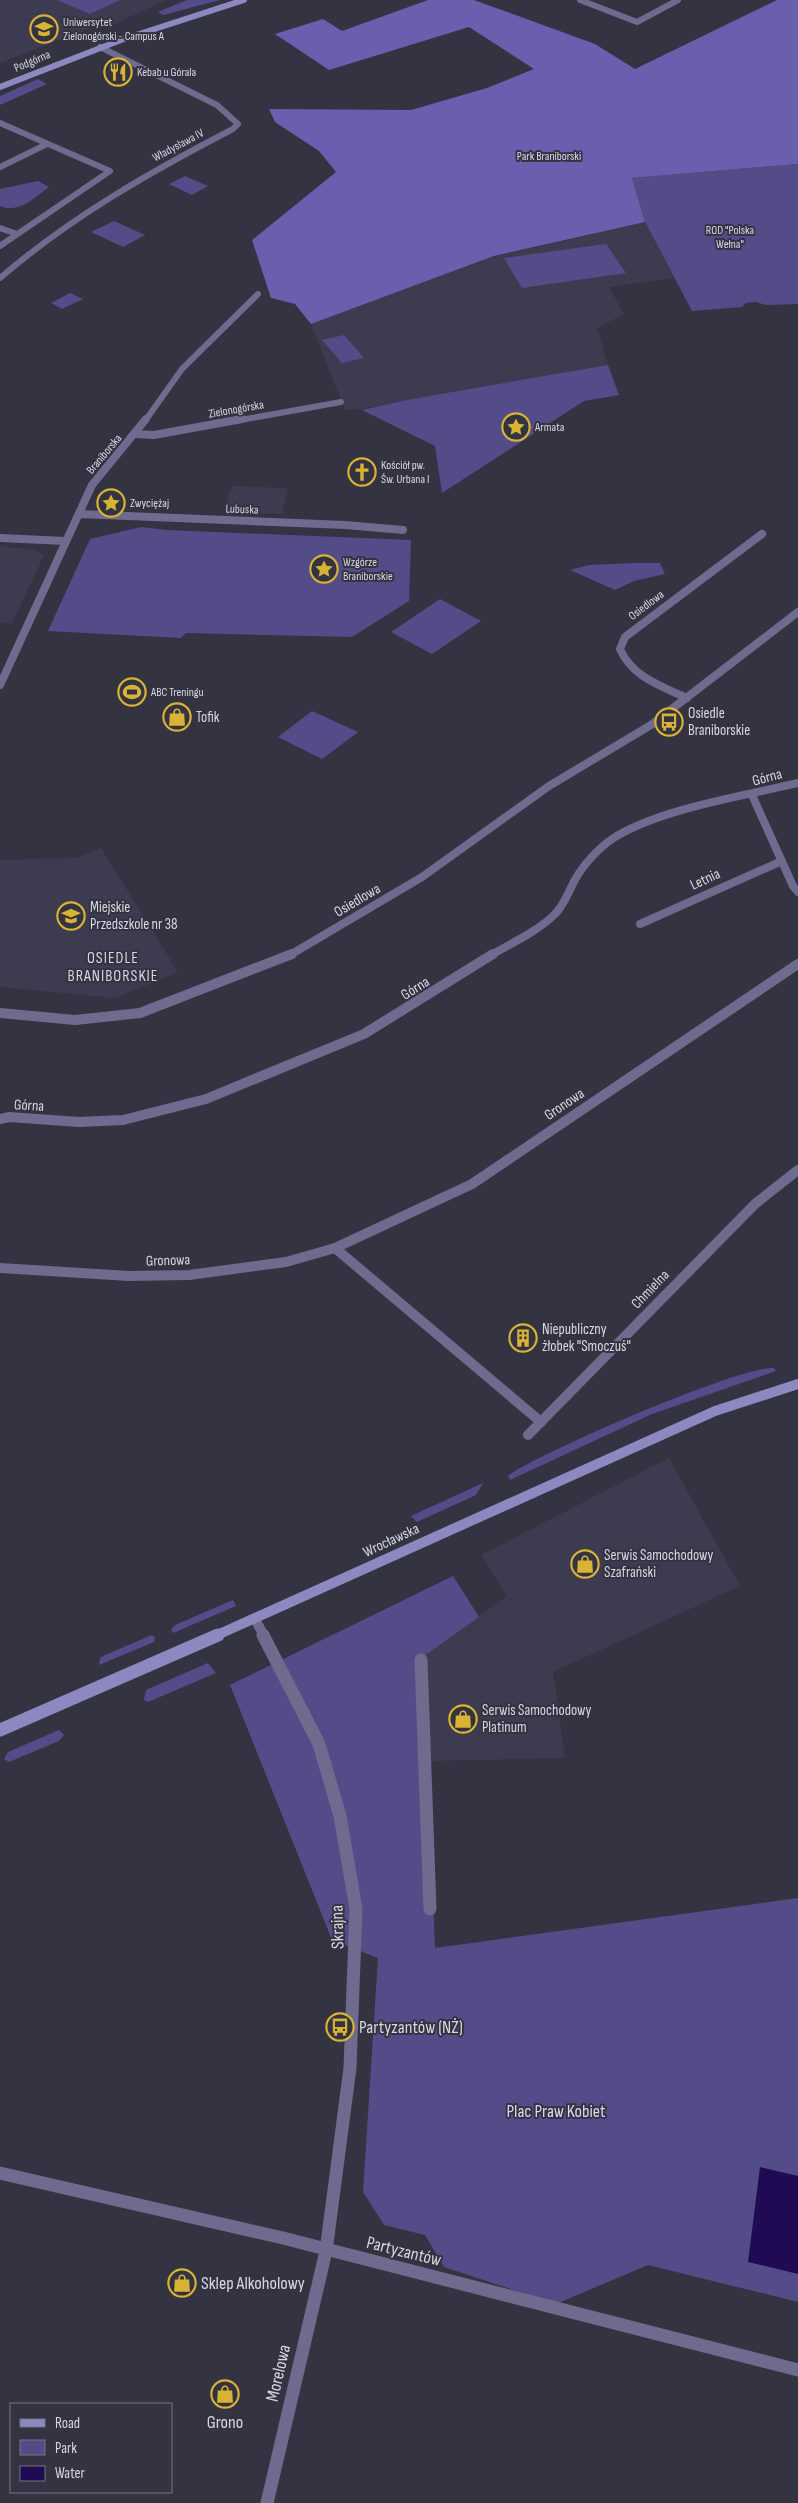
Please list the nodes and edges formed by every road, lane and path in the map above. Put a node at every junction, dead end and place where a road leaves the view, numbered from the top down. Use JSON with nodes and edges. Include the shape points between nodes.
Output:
{"nodes":[{"id":1,"x":244,"y":0,"type":"edge"},
{"id":2,"x":580,"y":0,"type":"edge"},
{"id":3,"x":678,"y":0,"type":"edge"},
{"id":4,"x":100,"y":47,"type":"junction"},
{"id":5,"x":0,"y":87,"type":"edge"},
{"id":6,"x":0,"y":123,"type":"edge"},
{"id":7,"x":47,"y":144,"type":"junction"},
{"id":8,"x":0,"y":167,"type":"edge"},
{"id":9,"x":0,"y":228,"type":"edge"},
{"id":10,"x":16,"y":234,"type":"junction"},
{"id":11,"x":0,"y":246,"type":"edge"},
{"id":12,"x":0,"y":278,"type":"edge"},
{"id":13,"x":258,"y":294,"type":"dead end"},
{"id":14,"x":340,"y":402,"type":"dead end"},
{"id":15,"x":136,"y":434,"type":"junction"},
{"id":16,"x":79,"y":514,"type":"junction"},
{"id":17,"x":403,"y":530,"type":"dead end"},
{"id":18,"x":762,"y":534,"type":"dead end"},
{"id":19,"x":0,"y":538,"type":"edge"},
{"id":20,"x":65,"y":541,"type":"junction"},
{"id":21,"x":798,"y":612,"type":"edge"},
{"id":22,"x":0,"y":685,"type":"edge"},
{"id":23,"x":687,"y":698,"type":"junction"},
{"id":24,"x":798,"y":782,"type":"edge"},
{"id":25,"x":752,"y":795,"type":"junction"},
{"id":26,"x":782,"y":861,"type":"junction"},
{"id":27,"x":798,"y":892,"type":"edge"},
{"id":28,"x":640,"y":924,"type":"dead end"},
{"id":29,"x":798,"y":964,"type":"edge"},
{"id":30,"x":0,"y":1013,"type":"edge"},
{"id":31,"x":0,"y":1119,"type":"edge"},
{"id":32,"x":798,"y":1170,"type":"edge"},
{"id":33,"x":335,"y":1248,"type":"junction"},
{"id":34,"x":0,"y":1268,"type":"edge"},
{"id":35,"x":798,"y":1384,"type":"edge"},
{"id":36,"x":542,"y":1422,"type":"junction"},
{"id":37,"x":528,"y":1435,"type":"dead end"},
{"id":38,"x":255,"y":1620,"type":"junction"},
{"id":39,"x":421,"y":1660,"type":"dead end"},
{"id":40,"x":0,"y":1730,"type":"edge"},
{"id":41,"x":430,"y":1909,"type":"dead end"},
{"id":42,"x":0,"y":2173,"type":"edge"},
{"id":43,"x":326,"y":2251,"type":"junction"},
{"id":44,"x":798,"y":2370,"type":"edge"},
{"id":45,"x":267,"y":2503,"type":"edge"}],
"edges":[{"from":1,"to":4,"type":"main road","name":"Podgórna"},
{"from":2,"to":3,"type":"street","via":[[637,22]]},
{"from":4,"to":5,"type":"main road","name":"Podgórna"},
{"from":4,"to":12,"type":"street","name":"Władysława IV","via":[[217,105],[238,124],[89,208]]},
{"from":6,"to":7,"type":"street"},
{"from":7,"to":8,"type":"street"},
{"from":7,"to":10,"type":"street","via":[[110,171]]},
{"from":9,"to":10,"type":"street"},
{"from":10,"to":11,"type":"street"},
{"from":13,"to":15,"type":"street","name":"Braniborska","via":[[182,369]]},
{"from":14,"to":15,"type":"street","name":"Zielonogórska","via":[[154,435]]},
{"from":15,"to":16,"type":"street","name":"Braniborska","via":[[103,469]]},
{"from":16,"to":17,"type":"street","name":"Lubuska"},
{"from":16,"to":20,"type":"street","name":"Braniborska"},
{"from":18,"to":23,"type":"street","name":"Osiedlowa","via":[[625,637],[620,649],[628,665]]},
{"from":19,"to":20,"type":"street"},
{"from":20,"to":22,"type":"street","name":"Braniborska"},
{"from":21,"to":23,"type":"street","name":"Osiedlowa"},
{"from":23,"to":30,"type":"street","name":"Osiedlowa","via":[[651,725],[523,803],[422,877],[286,958],[140,1013],[75,1020]]},
{"from":24,"to":25,"type":"street","name":"Górna"},
{"from":25,"to":26,"type":"street"},
{"from":25,"to":31,"type":"street","name":"Górna","via":[[675,813],[612,839],[576,877],[554,914],[534,929],[364,1034],[313,1056],[206,1099],[123,1120]]},
{"from":26,"to":27,"type":"street"},
{"from":26,"to":28,"type":"street","name":"Letnia"},
{"from":29,"to":33,"type":"street","name":"Gronowa","via":[[472,1184]]},
{"from":32,"to":36,"type":"street","name":"Chmielna","via":[[755,1204]]},
{"from":33,"to":34,"type":"street","name":"Gronowa","via":[[286,1262],[189,1275],[129,1276]]},
{"from":33,"to":36,"type":"street"},
{"from":35,"to":38,"type":"main road","name":"Wrocławska","via":[[715,1410]]},
{"from":36,"to":37,"type":"street","name":"Chmielna"},
{"from":38,"to":40,"type":"main road","name":"Wrocławska"},
{"from":38,"to":43,"type":"street","name":"Skrajna","via":[[319,1744],[340,1816],[356,1909],[350,2068]]},
{"from":39,"to":41,"type":"street"},
{"from":42,"to":43,"type":"street","name":"Partyzantów","via":[[283,2238]]},
{"from":43,"to":44,"type":"street","name":"Partyzantów"},
{"from":43,"to":45,"type":"street","name":"Morelowa"}]}
